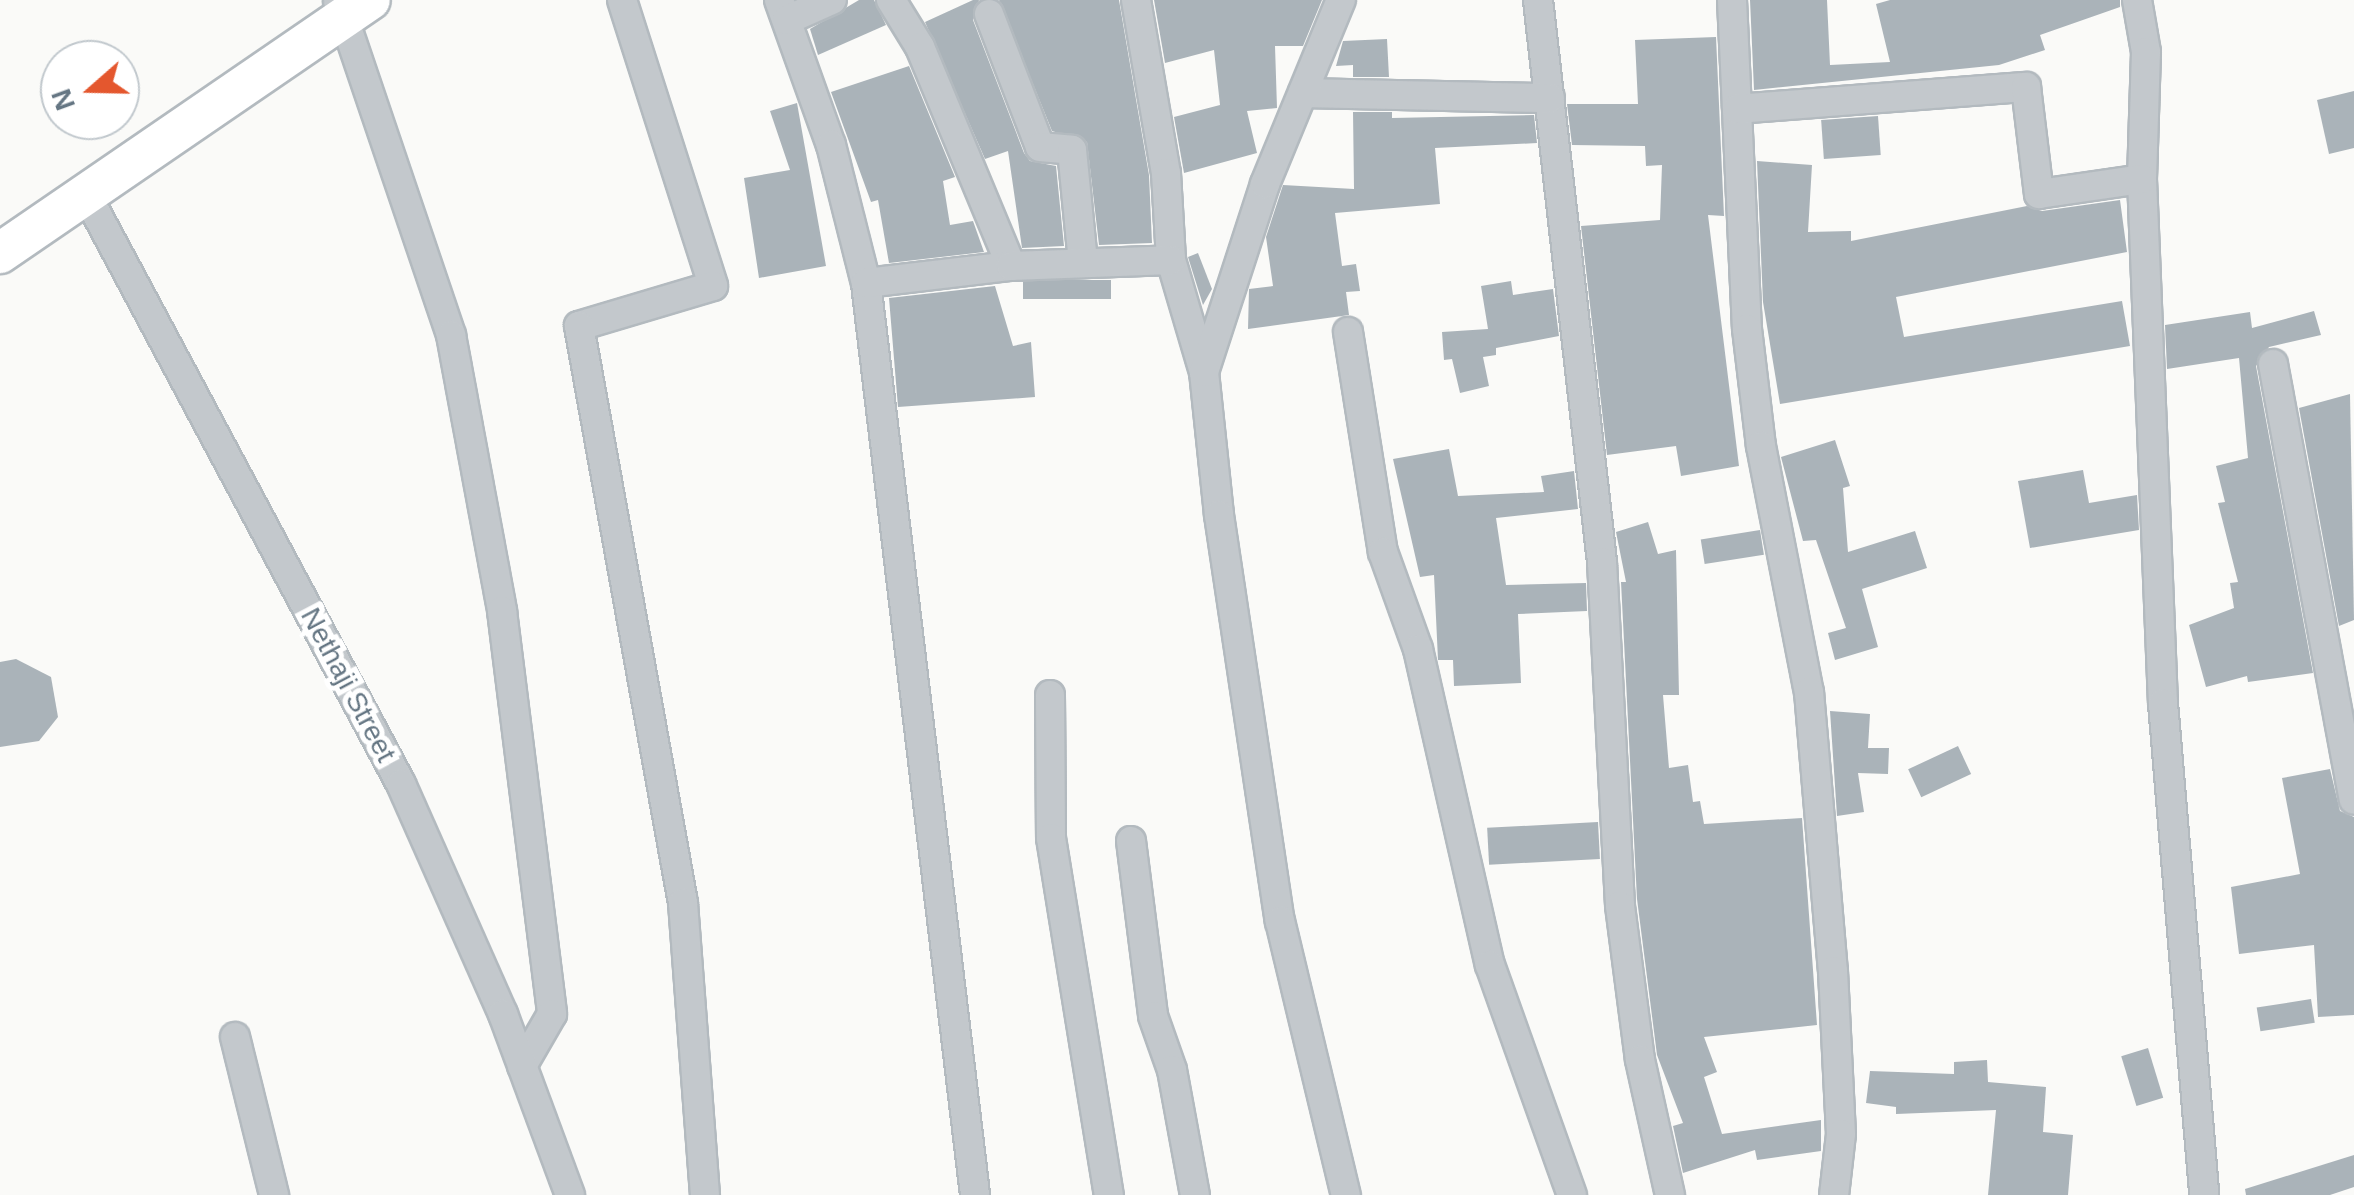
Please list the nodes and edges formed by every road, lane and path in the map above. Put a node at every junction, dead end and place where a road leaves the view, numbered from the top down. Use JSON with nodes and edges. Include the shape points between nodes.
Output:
{"nodes":[{"id":1,"x":622,"y":0,"type":"edge"},
{"id":2,"x":832,"y":0,"type":"edge"},
{"id":3,"x":892,"y":0,"type":"edge"},
{"id":4,"x":1136,"y":0,"type":"edge"},
{"id":5,"x":1341,"y":0,"type":"edge"},
{"id":6,"x":1538,"y":0,"type":"edge"},
{"id":7,"x":1732,"y":0,"type":"edge"},
{"id":8,"x":2138,"y":0,"type":"edge"},
{"id":9,"x":351,"y":6,"type":"edge"},
{"id":10,"x":783,"y":10,"type":"edge"},
{"id":11,"x":989,"y":14,"type":"dead end"},
{"id":12,"x":1303,"y":93,"type":"junction"},
{"id":13,"x":1550,"y":98,"type":"junction"},
{"id":14,"x":1737,"y":109,"type":"junction"},
{"id":15,"x":2142,"y":179,"type":"junction"},
{"id":16,"x":86,"y":194,"type":"junction"},
{"id":17,"x":0,"y":253,"type":"edge"},
{"id":18,"x":1171,"y":260,"type":"junction"},
{"id":19,"x":1083,"y":262,"type":"junction"},
{"id":20,"x":1010,"y":266,"type":"junction"},
{"id":21,"x":866,"y":283,"type":"junction"},
{"id":22,"x":1348,"y":332,"type":"dead end"},
{"id":23,"x":2273,"y":364,"type":"dead end"},
{"id":24,"x":1204,"y":372,"type":"junction"},
{"id":25,"x":1050,"y":694,"type":"dead end"},
{"id":26,"x":2354,"y":800,"type":"edge"},
{"id":27,"x":1132,"y":840,"type":"dead end"},
{"id":28,"x":236,"y":1037,"type":"dead end"},
{"id":29,"x":522,"y":1066,"type":"junction"},
{"id":30,"x":274,"y":1195,"type":"edge"},
{"id":31,"x":570,"y":1195,"type":"edge"},
{"id":32,"x":705,"y":1195,"type":"edge"},
{"id":33,"x":975,"y":1195,"type":"edge"},
{"id":34,"x":1109,"y":1195,"type":"edge"},
{"id":35,"x":1195,"y":1195,"type":"edge"},
{"id":36,"x":1346,"y":1195,"type":"edge"},
{"id":37,"x":1572,"y":1195,"type":"edge"},
{"id":38,"x":1670,"y":1195,"type":"edge"},
{"id":39,"x":1834,"y":1195,"type":"edge"},
{"id":40,"x":2204,"y":1195,"type":"edge"}],
"edges":[{"from":1,"to":32,"type":"street","via":[[713,286],[579,326],[683,903]]},
{"from":2,"to":10,"type":"street"},
{"from":3,"to":20,"type":"street","via":[[920,48]]},
{"from":4,"to":18,"type":"street","via":[[1166,173]]},
{"from":5,"to":12,"type":"street"},
{"from":6,"to":13,"type":"street"},
{"from":7,"to":14,"type":"street"},
{"from":8,"to":15,"type":"street","via":[[2146,52]]},
{"from":9,"to":16,"type":"main road"},
{"from":9,"to":29,"type":"street","via":[[451,335],[502,611],[552,1014]]},
{"from":10,"to":21,"type":"street","via":[[832,145]]},
{"from":11,"to":19,"type":"street","via":[[1040,147],[1072,150]]},
{"from":12,"to":13,"type":"street"},
{"from":12,"to":24,"type":"street","via":[[1265,184]]},
{"from":13,"to":38,"type":"street","via":[[1602,562],[1620,906],[1640,1060]]},
{"from":14,"to":15,"type":"street","via":[[2026,87],[2039,194]]},
{"from":14,"to":39,"type":"street","via":[[1758,426],[1808,692],[1842,1134]]},
{"from":15,"to":40,"type":"street","via":[[2163,703]]},
{"from":16,"to":17,"type":"main road"},
{"from":16,"to":29,"type":"street","name":"Nethaji Street","via":[[401,784]]},
{"from":18,"to":19,"type":"street"},
{"from":18,"to":24,"type":"street"},
{"from":19,"to":20,"type":"street"},
{"from":20,"to":21,"type":"street"},
{"from":21,"to":33,"type":"street"},
{"from":22,"to":37,"type":"street","via":[[1383,552],[1418,650],[1490,965]]},
{"from":23,"to":26,"type":"street"},
{"from":24,"to":36,"type":"street","via":[[1218,516],[1280,922]]},
{"from":25,"to":34,"type":"street","via":[[1051,838]]},
{"from":27,"to":35,"type":"street","via":[[1153,1016],[1172,1070]]},
{"from":28,"to":30,"type":"street"},
{"from":29,"to":31,"type":"street","name":"Nethaji Street"}]}
